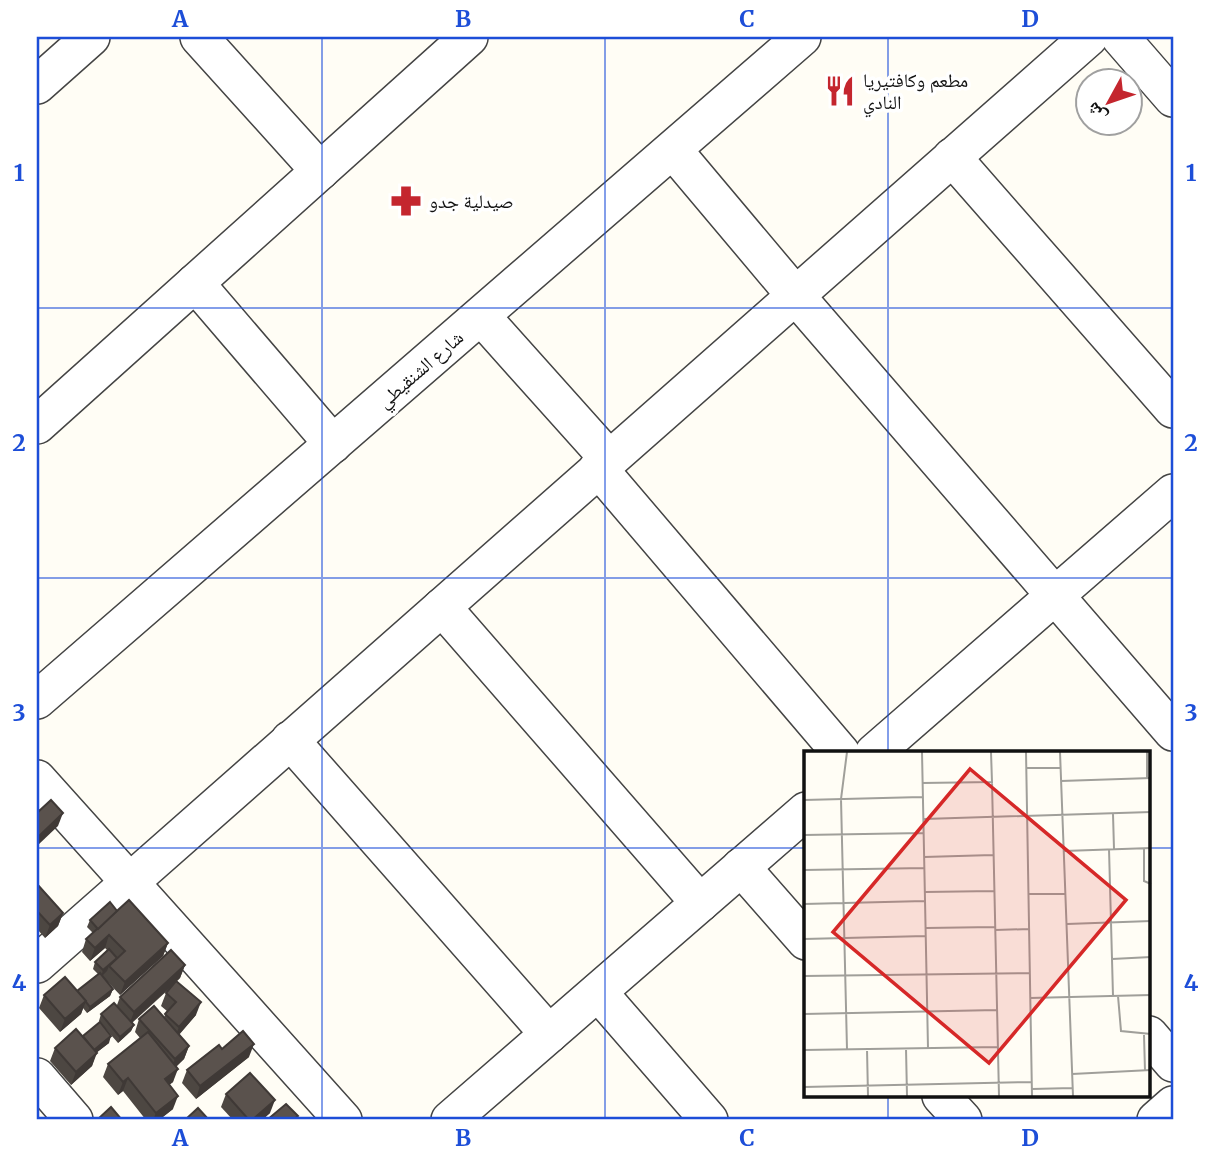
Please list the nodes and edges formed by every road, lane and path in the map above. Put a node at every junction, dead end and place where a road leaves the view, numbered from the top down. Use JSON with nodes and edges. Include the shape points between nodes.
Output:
{"nodes":[{"id":1,"x":91,"y":37,"type":"edge"},
{"id":2,"x":199,"y":37,"type":"edge"},
{"id":3,"x":469,"y":37,"type":"edge"},
{"id":4,"x":1089,"y":37,"type":"edge"},
{"id":5,"x":1120,"y":37,"type":"edge"},
{"id":6,"x":781,"y":43,"type":"edge"},
{"id":7,"x":37,"y":85,"type":"edge"},
{"id":8,"x":1173,"y":98,"type":"edge"},
{"id":9,"x":673,"y":150,"type":"junction"},
{"id":10,"x":952,"y":157,"type":"junction"},
{"id":11,"x":320,"y":170,"type":"junction"},
{"id":12,"x":195,"y":283,"type":"junction"},
{"id":13,"x":795,"y":295,"type":"junction"},
{"id":14,"x":481,"y":316,"type":"junction"},
{"id":15,"x":1173,"y":409,"type":"edge"},
{"id":16,"x":37,"y":425,"type":"edge"},
{"id":17,"x":333,"y":444,"type":"junction"},
{"id":18,"x":603,"y":464,"type":"junction"},
{"id":19,"x":1173,"y":493,"type":"edge"},
{"id":20,"x":1055,"y":596,"type":"junction"},
{"id":21,"x":442,"y":607,"type":"junction"},
{"id":22,"x":37,"y":700,"type":"edge"},
{"id":23,"x":1173,"y":732,"type":"edge"},
{"id":24,"x":290,"y":740,"type":"junction"},
{"id":25,"x":888,"y":748,"type":"edge"},
{"id":26,"x":839,"y":751,"type":"edge"},
{"id":27,"x":37,"y":779,"type":"edge"},
{"id":28,"x":804,"y":813,"type":"edge"},
{"id":29,"x":741,"y":867,"type":"junction"},
{"id":30,"x":130,"y":882,"type":"junction"},
{"id":31,"x":700,"y":903,"type":"junction"},
{"id":32,"x":804,"y":939,"type":"edge"},
{"id":33,"x":37,"y":964,"type":"edge"},
{"id":34,"x":598,"y":992,"type":"junction"},
{"id":35,"x":550,"y":1034,"type":"junction"},
{"id":36,"x":1150,"y":1036,"type":"edge"},
{"id":37,"x":1173,"y":1063,"type":"edge"},
{"id":38,"x":37,"y":1077,"type":"edge"},
{"id":39,"x":943,"y":1098,"type":"edge"},
{"id":40,"x":1173,"y":1105,"type":"edge"},
{"id":41,"x":74,"y":1120,"type":"edge"},
{"id":42,"x":343,"y":1120,"type":"edge"},
{"id":43,"x":450,"y":1120,"type":"edge"},
{"id":44,"x":709,"y":1120,"type":"edge"},
{"id":45,"x":963,"y":1120,"type":"edge"},
{"id":46,"x":1156,"y":1120,"type":"edge"}],
"edges":[{"from":1,"to":7,"type":"street"},
{"from":2,"to":11,"type":"street"},
{"from":3,"to":11,"type":"street"},
{"from":4,"to":10,"type":"street"},
{"from":5,"to":8,"type":"street"},
{"from":6,"to":9,"type":"street","name":"شارع الشنقيطي"},
{"from":9,"to":13,"type":"street"},
{"from":9,"to":14,"type":"street","name":"شارع الشنقيطي"},
{"from":10,"to":13,"type":"street"},
{"from":10,"to":15,"type":"street"},
{"from":11,"to":12,"type":"street"},
{"from":12,"to":16,"type":"street"},
{"from":12,"to":17,"type":"street"},
{"from":13,"to":18,"type":"street"},
{"from":13,"to":20,"type":"street"},
{"from":14,"to":17,"type":"street","name":"شارع الشنقيطي"},
{"from":14,"to":18,"type":"street"},
{"from":17,"to":22,"type":"street","name":"شارع الشنقيطي"},
{"from":18,"to":21,"type":"street"},
{"from":18,"to":26,"type":"street"},
{"from":19,"to":20,"type":"street"},
{"from":20,"to":23,"type":"street"},
{"from":20,"to":25,"type":"street"},
{"from":21,"to":24,"type":"street"},
{"from":21,"to":31,"type":"street"},
{"from":24,"to":30,"type":"street"},
{"from":24,"to":35,"type":"street"},
{"from":27,"to":30,"type":"street"},
{"from":28,"to":29,"type":"street"},
{"from":29,"to":31,"type":"street"},
{"from":29,"to":32,"type":"street"},
{"from":30,"to":33,"type":"street"},
{"from":30,"to":42,"type":"street"},
{"from":31,"to":34,"type":"street"},
{"from":34,"to":35,"type":"street"},
{"from":34,"to":44,"type":"street"},
{"from":35,"to":43,"type":"street"},
{"from":36,"to":37,"type":"street"},
{"from":38,"to":41,"type":"street"},
{"from":39,"to":45,"type":"street"},
{"from":40,"to":46,"type":"street"}]}
